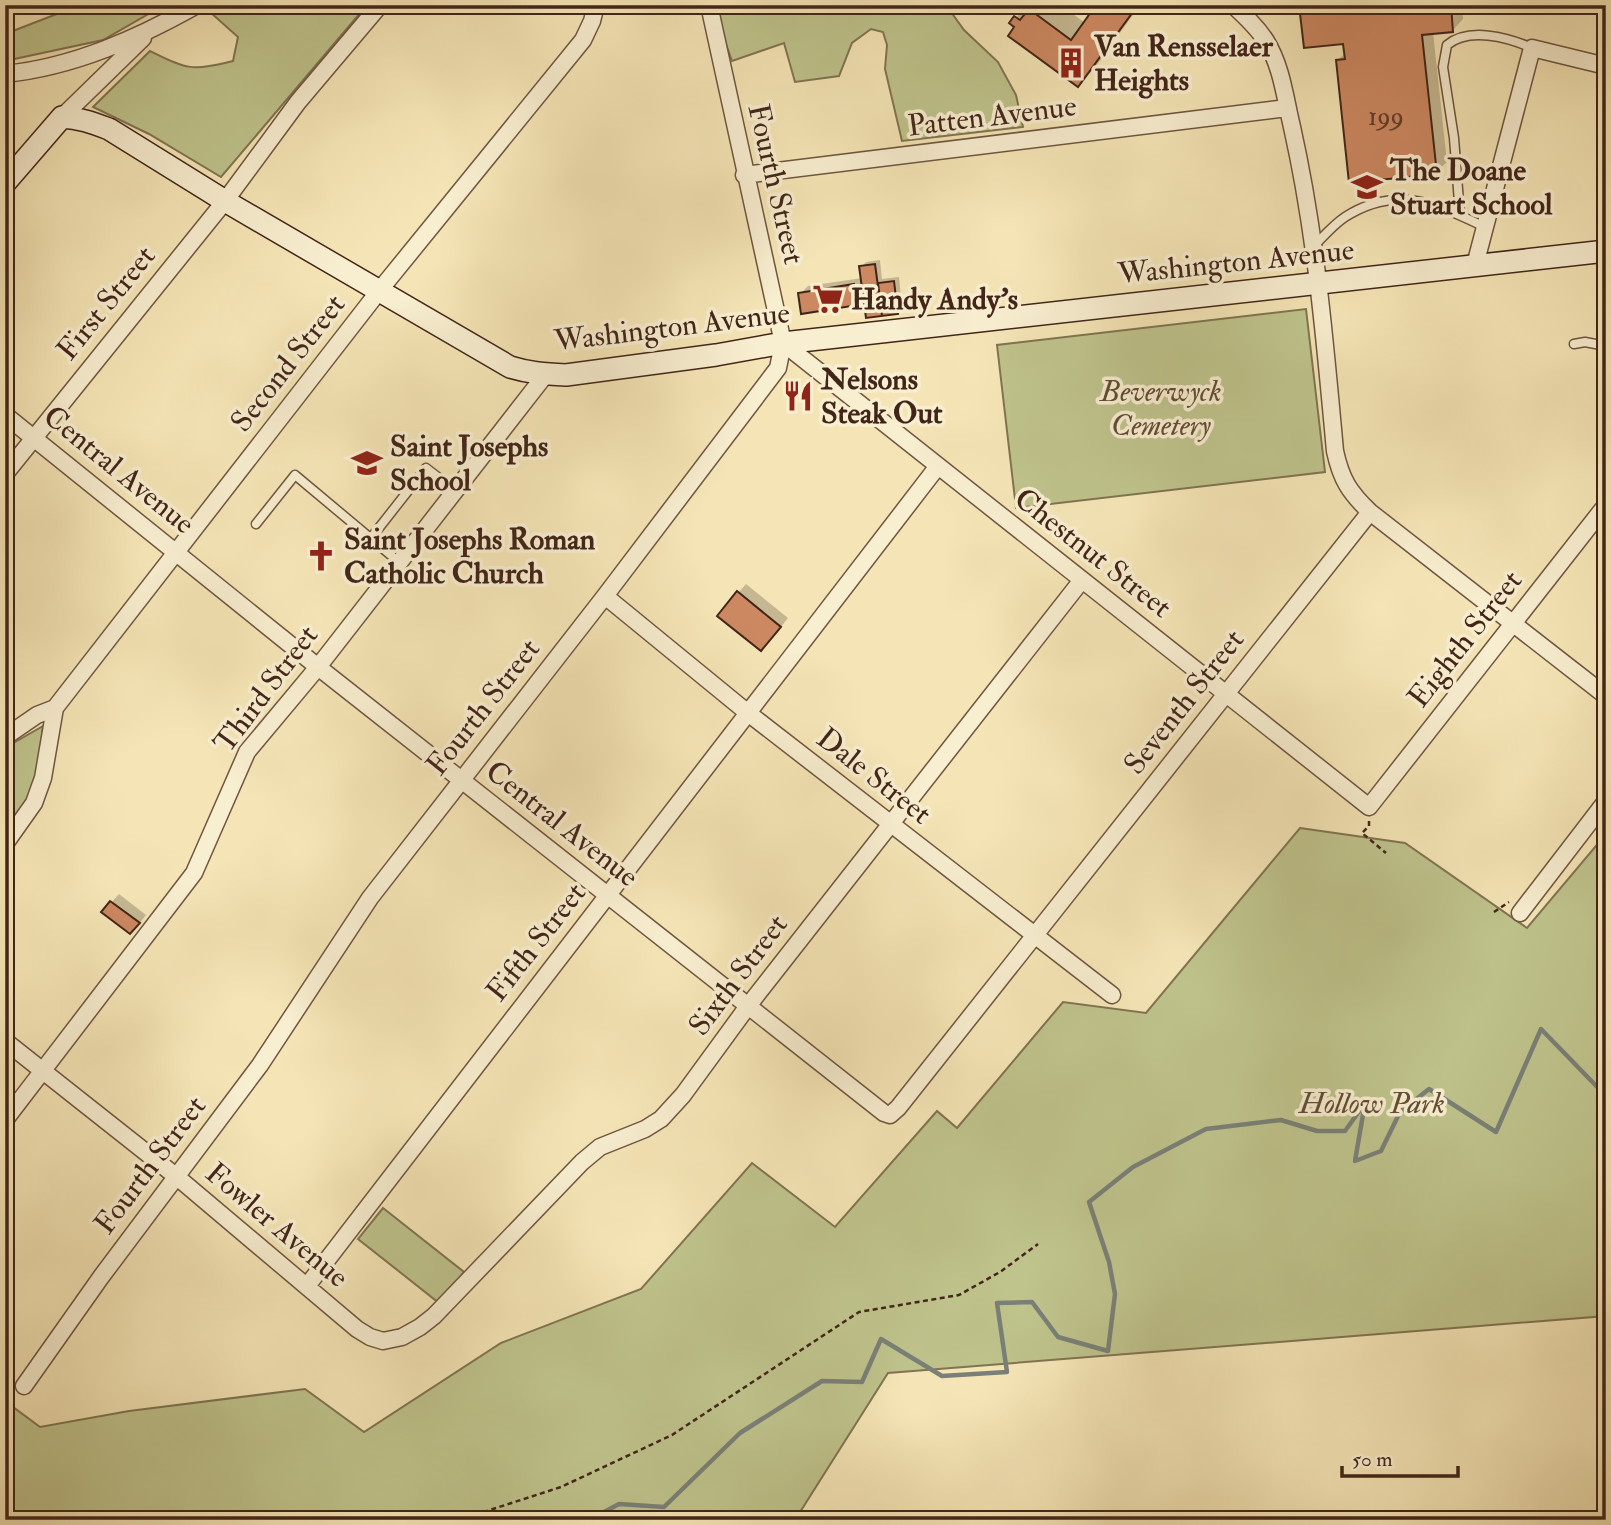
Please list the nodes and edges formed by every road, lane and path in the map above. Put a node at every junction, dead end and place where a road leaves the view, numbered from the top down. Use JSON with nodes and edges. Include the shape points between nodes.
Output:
{"nodes":[{"id":1,"x":197,"y":5,"type":"edge"},
{"id":2,"x":380,"y":5,"type":"edge"},
{"id":3,"x":596,"y":5,"type":"edge"},
{"id":4,"x":709,"y":5,"type":"edge"},
{"id":5,"x":1233,"y":5,"type":"edge"},
{"id":6,"x":149,"y":32,"type":"junction"},
{"id":7,"x":1532,"y":48,"type":"junction"},
{"id":8,"x":1606,"y":66,"type":"edge"},
{"id":9,"x":5,"y":74,"type":"edge"},
{"id":10,"x":1287,"y":108,"type":"junction"},
{"id":11,"x":62,"y":117,"type":"junction"},
{"id":12,"x":744,"y":175,"type":"junction"},
{"id":13,"x":5,"y":183,"type":"edge"},
{"id":14,"x":225,"y":201,"type":"junction"},
{"id":15,"x":1460,"y":215,"type":"junction"},
{"id":16,"x":1485,"y":227,"type":"junction"},
{"id":17,"x":1313,"y":247,"type":"junction"},
{"id":18,"x":1606,"y":251,"type":"edge"},
{"id":19,"x":1475,"y":265,"type":"junction"},
{"id":20,"x":1319,"y":282,"type":"junction"},
{"id":21,"x":379,"y":291,"type":"junction"},
{"id":22,"x":783,"y":342,"type":"junction"},
{"id":23,"x":1574,"y":344,"type":"dead end"},
{"id":24,"x":1606,"y":346,"type":"edge"},
{"id":25,"x":546,"y":374,"type":"junction"},
{"id":26,"x":5,"y":415,"type":"edge"},
{"id":27,"x":34,"y":438,"type":"junction"},
{"id":28,"x":939,"y":466,"type":"junction"},
{"id":29,"x":5,"y":474,"type":"edge"},
{"id":30,"x":456,"y":491,"type":"junction"},
{"id":31,"x":1606,"y":505,"type":"edge"},
{"id":32,"x":1370,"y":512,"type":"junction"},
{"id":33,"x":257,"y":524,"type":"dead end"},
{"id":34,"x":371,"y":538,"type":"junction"},
{"id":35,"x":176,"y":553,"type":"junction"},
{"id":36,"x":400,"y":562,"type":"junction"},
{"id":37,"x":1082,"y":580,"type":"junction"},
{"id":38,"x":605,"y":596,"type":"junction"},
{"id":39,"x":1512,"y":624,"type":"junction"},
{"id":40,"x":318,"y":667,"type":"junction"},
{"id":41,"x":1226,"y":694,"type":"junction"},
{"id":42,"x":1606,"y":696,"type":"edge"},
{"id":43,"x":55,"y":708,"type":"junction"},
{"id":44,"x":748,"y":713,"type":"junction"},
{"id":45,"x":5,"y":737,"type":"edge"},
{"id":46,"x":462,"y":781,"type":"junction"},
{"id":47,"x":1606,"y":800,"type":"edge"},
{"id":48,"x":1369,"y":807,"type":"junction"},
{"id":49,"x":891,"y":824,"type":"junction"},
{"id":50,"x":5,"y":844,"type":"edge"},
{"id":51,"x":1386,"y":853,"type":"dead end"},
{"id":52,"x":608,"y":895,"type":"junction"},
{"id":53,"x":1520,"y":913,"type":"dead end"},
{"id":54,"x":1035,"y":936,"type":"junction"},
{"id":55,"x":1112,"y":995,"type":"dead end"},
{"id":56,"x":748,"y":1006,"type":"junction"},
{"id":57,"x":5,"y":1041,"type":"edge"},
{"id":58,"x":43,"y":1071,"type":"junction"},
{"id":59,"x":890,"y":1115,"type":"joint"},
{"id":60,"x":5,"y":1121,"type":"edge"},
{"id":61,"x":177,"y":1177,"type":"junction"},
{"id":62,"x":1038,"y":1244,"type":"dead end"},
{"id":63,"x":307,"y":1286,"type":"junction"},
{"id":64,"x":383,"y":1341,"type":"joint"},
{"id":65,"x":23,"y":1386,"type":"dead end"},
{"id":66,"x":459,"y":1520,"type":"edge"}],
"edges":[{"from":1,"to":6,"type":"street"},
{"from":2,"to":14,"type":"street","name":"First Street","via":[[298,102]]},
{"from":3,"to":21,"type":"street","name":"Second Street","via":[[583,40]]},
{"from":4,"to":12,"type":"street","name":"Fourth Street"},
{"from":5,"to":10,"type":"street","via":[[1266,41],[1279,69]]},
{"from":6,"to":9,"type":"street","via":[[84,57]]},
{"from":6,"to":11,"type":"street"},
{"from":7,"to":8,"type":"street"},
{"from":7,"to":15,"type":"lane","via":[[1491,36],[1469,36],[1447,45],[1443,67]]},
{"from":7,"to":16,"type":"street"},
{"from":10,"to":12,"type":"street","name":"Patten Avenue"},
{"from":10,"to":17,"type":"street"},
{"from":11,"to":13,"type":"street"},
{"from":11,"to":14,"type":"street","name":"Washington Avenue","via":[[79,118],[109,130]]},
{"from":12,"to":22,"type":"street","name":"Fourth Street"},
{"from":14,"to":21,"type":"street","name":"Washington Avenue"},
{"from":14,"to":27,"type":"street","name":"First Street"},
{"from":15,"to":16,"type":"lane"},
{"from":15,"to":17,"type":"lane","via":[[1412,199],[1387,200],[1342,219]]},
{"from":16,"to":19,"type":"street"},
{"from":17,"to":20,"type":"street"},
{"from":18,"to":19,"type":"street","name":"Washington Avenue"},
{"from":19,"to":20,"type":"street","name":"Washington Avenue"},
{"from":20,"to":22,"type":"street","name":"Washington Avenue"},
{"from":20,"to":32,"type":"street","via":[[1340,474],[1352,495]]},
{"from":21,"to":25,"type":"street","name":"Washington Avenue","via":[[510,367]]},
{"from":21,"to":35,"type":"street","name":"Second Street"},
{"from":22,"to":25,"type":"street","name":"Washington Avenue","via":[[689,359]]},
{"from":22,"to":28,"type":"street","name":"Chestnut Street"},
{"from":22,"to":38,"type":"street","name":"Fourth Street","via":[[772,377]]},
{"from":23,"to":24,"type":"lane"},
{"from":25,"to":30,"type":"street","name":"Third Street"},
{"from":26,"to":27,"type":"street","name":"Central Avenue"},
{"from":27,"to":29,"type":"street","name":"First Street"},
{"from":27,"to":35,"type":"street","name":"Central Avenue"},
{"from":28,"to":37,"type":"street","name":"Chestnut Street"},
{"from":28,"to":44,"type":"street","name":"Fifth Street"},
{"from":30,"to":34,"type":"lane","via":[[426,468]]},
{"from":30,"to":36,"type":"street","name":"Third Street"},
{"from":31,"to":39,"type":"street","name":"Eighth Street"},
{"from":32,"to":39,"type":"street"},
{"from":32,"to":41,"type":"street","name":"Seventh Street"},
{"from":33,"to":34,"type":"lane","via":[[295,475]]},
{"from":34,"to":36,"type":"lane"},
{"from":35,"to":40,"type":"street","name":"Central Avenue"},
{"from":35,"to":43,"type":"street","name":"Second Street"},
{"from":36,"to":40,"type":"street","name":"Third Street"},
{"from":37,"to":41,"type":"street","name":"Chestnut Street"},
{"from":37,"to":49,"type":"street","name":"Sixth Street"},
{"from":38,"to":44,"type":"street","name":"Dale Street"},
{"from":38,"to":46,"type":"street","name":"Fourth Street"},
{"from":39,"to":42,"type":"street"},
{"from":39,"to":48,"type":"street","name":"Eighth Street"},
{"from":40,"to":46,"type":"street","name":"Central Avenue"},
{"from":40,"to":58,"type":"street","name":"Third Street","via":[[247,752],[194,873]]},
{"from":41,"to":48,"type":"street","name":"Chestnut Street"},
{"from":41,"to":54,"type":"street","name":"Seventh Street"},
{"from":43,"to":45,"type":"street","name":"Second Street"},
{"from":43,"to":50,"type":"street","via":[[40,788]]},
{"from":44,"to":49,"type":"street","name":"Dale Street"},
{"from":44,"to":52,"type":"street","name":"Fifth Street"},
{"from":46,"to":52,"type":"street","name":"Central Avenue"},
{"from":46,"to":61,"type":"street","name":"Fourth Street","via":[[370,898],[260,1065]]},
{"from":47,"to":53,"type":"street"},
{"from":48,"to":51,"type":"path","via":[[1369,825],[1362,833]]},
{"from":49,"to":54,"type":"street","name":"Dale Street"},
{"from":49,"to":56,"type":"street","name":"Sixth Street"},
{"from":52,"to":56,"type":"street","name":"Central Avenue"},
{"from":52,"to":63,"type":"street","name":"Fifth Street"},
{"from":54,"to":55,"type":"street","name":"Dale Street"},
{"from":54,"to":59,"type":"street","name":"Seventh Street"},
{"from":56,"to":59,"type":"street","name":"Central Avenue"},
{"from":56,"to":64,"type":"street","name":"Sixth Street","via":[[662,1119],[600,1147],[434,1316],[402,1337]]},
{"from":57,"to":58,"type":"street","name":"Fowler Avenue"},
{"from":58,"to":60,"type":"street","name":"Third Street"},
{"from":58,"to":61,"type":"street","name":"Fowler Avenue"},
{"from":61,"to":63,"type":"street","name":"Fowler Avenue"},
{"from":61,"to":65,"type":"street","name":"Fourth Street"},
{"from":62,"to":66,"type":"path","via":[[959,1294],[859,1312],[672,1435],[561,1487]]},
{"from":63,"to":64,"type":"street","name":"Fowler Avenue","via":[[357,1329]]}]}
